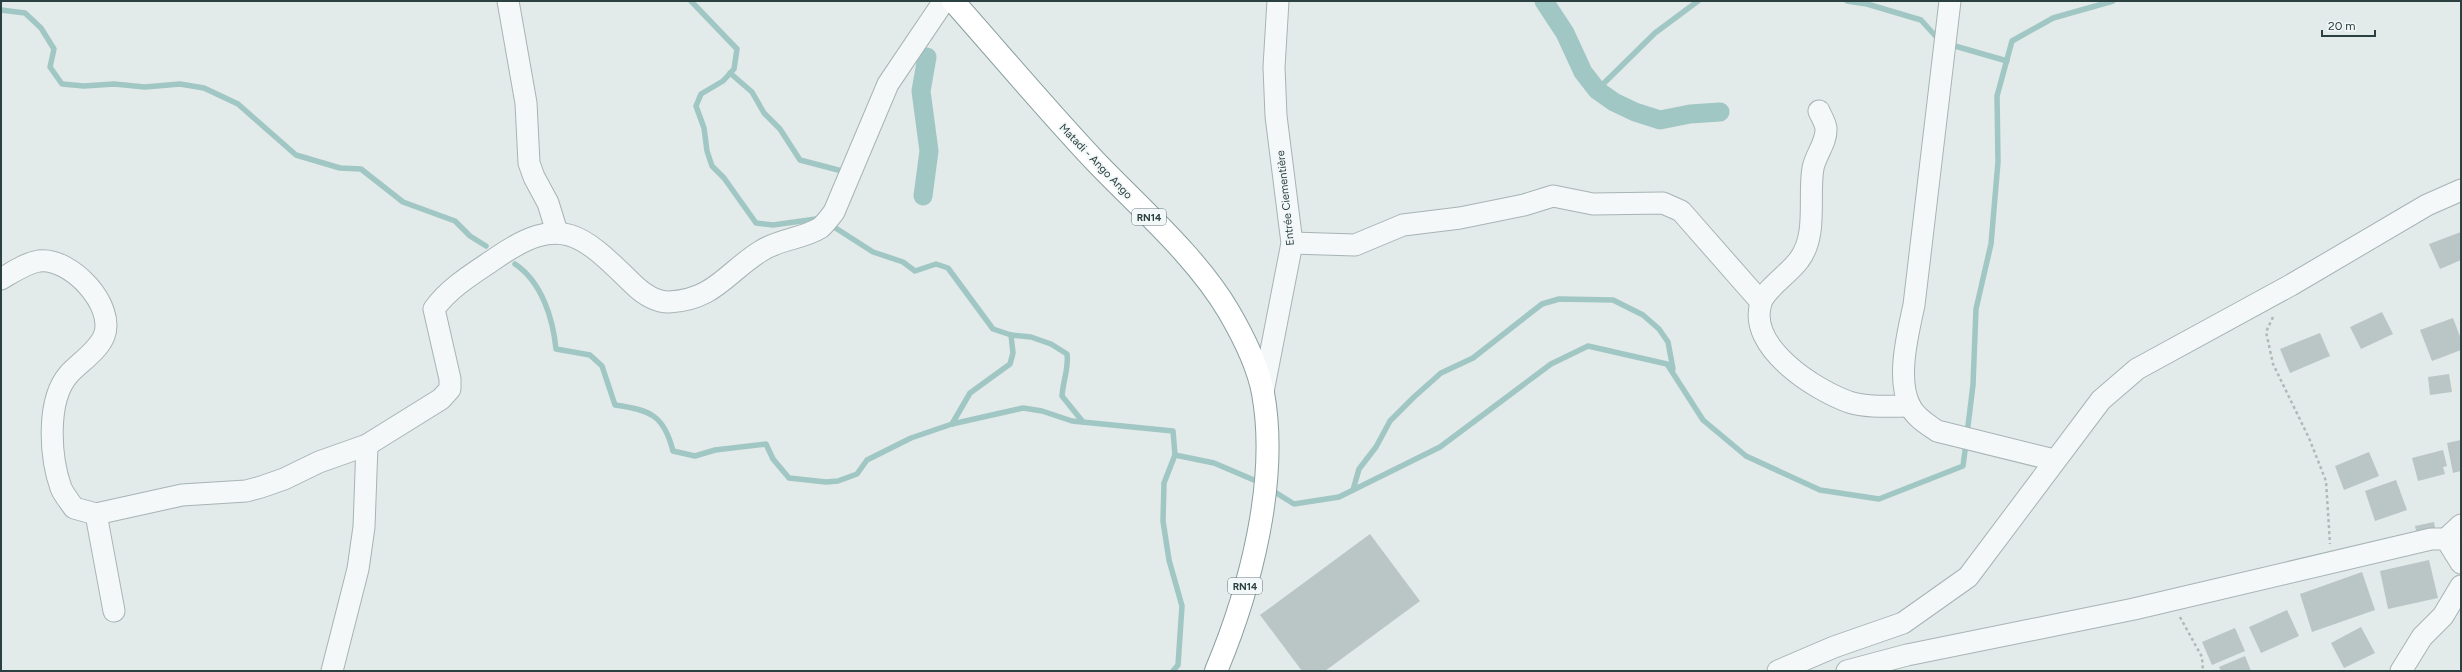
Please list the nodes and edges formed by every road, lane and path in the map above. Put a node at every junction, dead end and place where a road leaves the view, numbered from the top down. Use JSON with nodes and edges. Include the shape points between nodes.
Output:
{"nodes":[{"id":1,"x":508,"y":1,"type":"edge"},
{"id":2,"x":944,"y":1,"type":"edge"},
{"id":3,"x":953,"y":1,"type":"edge"},
{"id":4,"x":1278,"y":1,"type":"edge"},
{"id":5,"x":1950,"y":1,"type":"edge"},
{"id":6,"x":1819,"y":111,"type":"dead end"},
{"id":7,"x":2461,"y":190,"type":"edge"},
{"id":8,"x":557,"y":232,"type":"junction"},
{"id":9,"x":1292,"y":243,"type":"junction"},
{"id":10,"x":1,"y":279,"type":"edge"},
{"id":11,"x":1761,"y":302,"type":"junction"},
{"id":12,"x":2276,"y":312,"type":"dead end"},
{"id":13,"x":1263,"y":392,"type":"junction"},
{"id":14,"x":1910,"y":406,"type":"junction"},
{"id":15,"x":367,"y":445,"type":"junction"},
{"id":16,"x":2054,"y":460,"type":"junction"},
{"id":17,"x":96,"y":514,"type":"junction"},
{"id":18,"x":2461,"y":525,"type":"edge"},
{"id":19,"x":2446,"y":539,"type":"junction"},
{"id":20,"x":2331,"y":562,"type":"junction"},
{"id":21,"x":2461,"y":563,"type":"edge"},
{"id":22,"x":2461,"y":586,"type":"edge"},
{"id":23,"x":2171,"y":600,"type":"junction"},
{"id":24,"x":114,"y":611,"type":"dead end"},
{"id":25,"x":332,"y":671,"type":"edge"},
{"id":26,"x":1216,"y":671,"type":"edge"},
{"id":27,"x":1778,"y":671,"type":"edge"},
{"id":28,"x":1847,"y":671,"type":"edge"},
{"id":29,"x":2203,"y":671,"type":"edge"},
{"id":30,"x":2401,"y":671,"type":"edge"}],
"edges":[{"from":1,"to":8,"type":"street","via":[[526,103],[529,163],[548,203]]},
{"from":2,"to":8,"type":"street","via":[[888,84],[834,212],[821,227],[770,245],[748,259],[722,284],[695,298],[667,302],[644,294],[601,252],[580,238]]},
{"from":3,"to":13,"type":"highway","name":"Matadi - Ango Ango","number":"RN14","via":[[1047,110],[1200,270],[1229,312],[1248,349]]},
{"from":4,"to":9,"type":"street","name":"Entrée Ciementière","via":[[1274,67],[1276,102]]},
{"from":5,"to":14,"type":"street","via":[[1914,305],[1905,351],[1904,387]]},
{"from":6,"to":11,"type":"street","via":[[1826,127],[1814,167],[1810,234],[1800,260]]},
{"from":7,"to":16,"type":"street","via":[[2427,204],[2290,285],[2137,368],[2101,400]]},
{"from":8,"to":15,"type":"street","via":[[537,235],[511,248],[442,298],[434,309],[450,389],[441,399]]},
{"from":9,"to":11,"type":"street","via":[[1355,245],[1403,225],[1460,218],[1524,205],[1553,196],[1593,204],[1663,203],[1681,211]]},
{"from":9,"to":13,"type":"street","name":"Entrée Ciementière"},
{"from":10,"to":17,"type":"street","via":[[39,261],[56,262],[80,276],[98,302],[106,322],[104,337],[65,380],[59,390],[52,423],[53,458],[61,488],[74,508]]},
{"from":11,"to":14,"type":"street","via":[[1759,321],[1767,341],[1783,361],[1805,379],[1850,402],[1876,406]]},
{"from":12,"to":20,"type":"path","via":[[2266,332],[2267,338],[2273,364],[2309,438],[2326,481]]},
{"from":13,"to":26,"type":"highway","name":"Matadi - Ango Ango","number":"RN14","via":[[1267,443],[1262,525],[1235,627]]},
{"from":14,"to":16,"type":"street","via":[[1921,420],[1937,431]]},
{"from":15,"to":17,"type":"street","via":[[319,462],[284,479],[246,491],[182,495]]},
{"from":15,"to":25,"type":"street","via":[[364,527],[358,569]]},
{"from":16,"to":27,"type":"street","via":[[1968,577],[1903,623],[1834,647]]},
{"from":17,"to":24,"type":"street"},
{"from":18,"to":19,"type":"street"},
{"from":19,"to":20,"type":"street","via":[[2431,539]]},
{"from":19,"to":21,"type":"street"},
{"from":20,"to":23,"type":"street"},
{"from":22,"to":30,"type":"street","via":[[2443,616],[2422,637]]},
{"from":23,"to":28,"type":"street","via":[[1907,654]]},
{"from":23,"to":29,"type":"path","via":[[2202,657]]}]}
